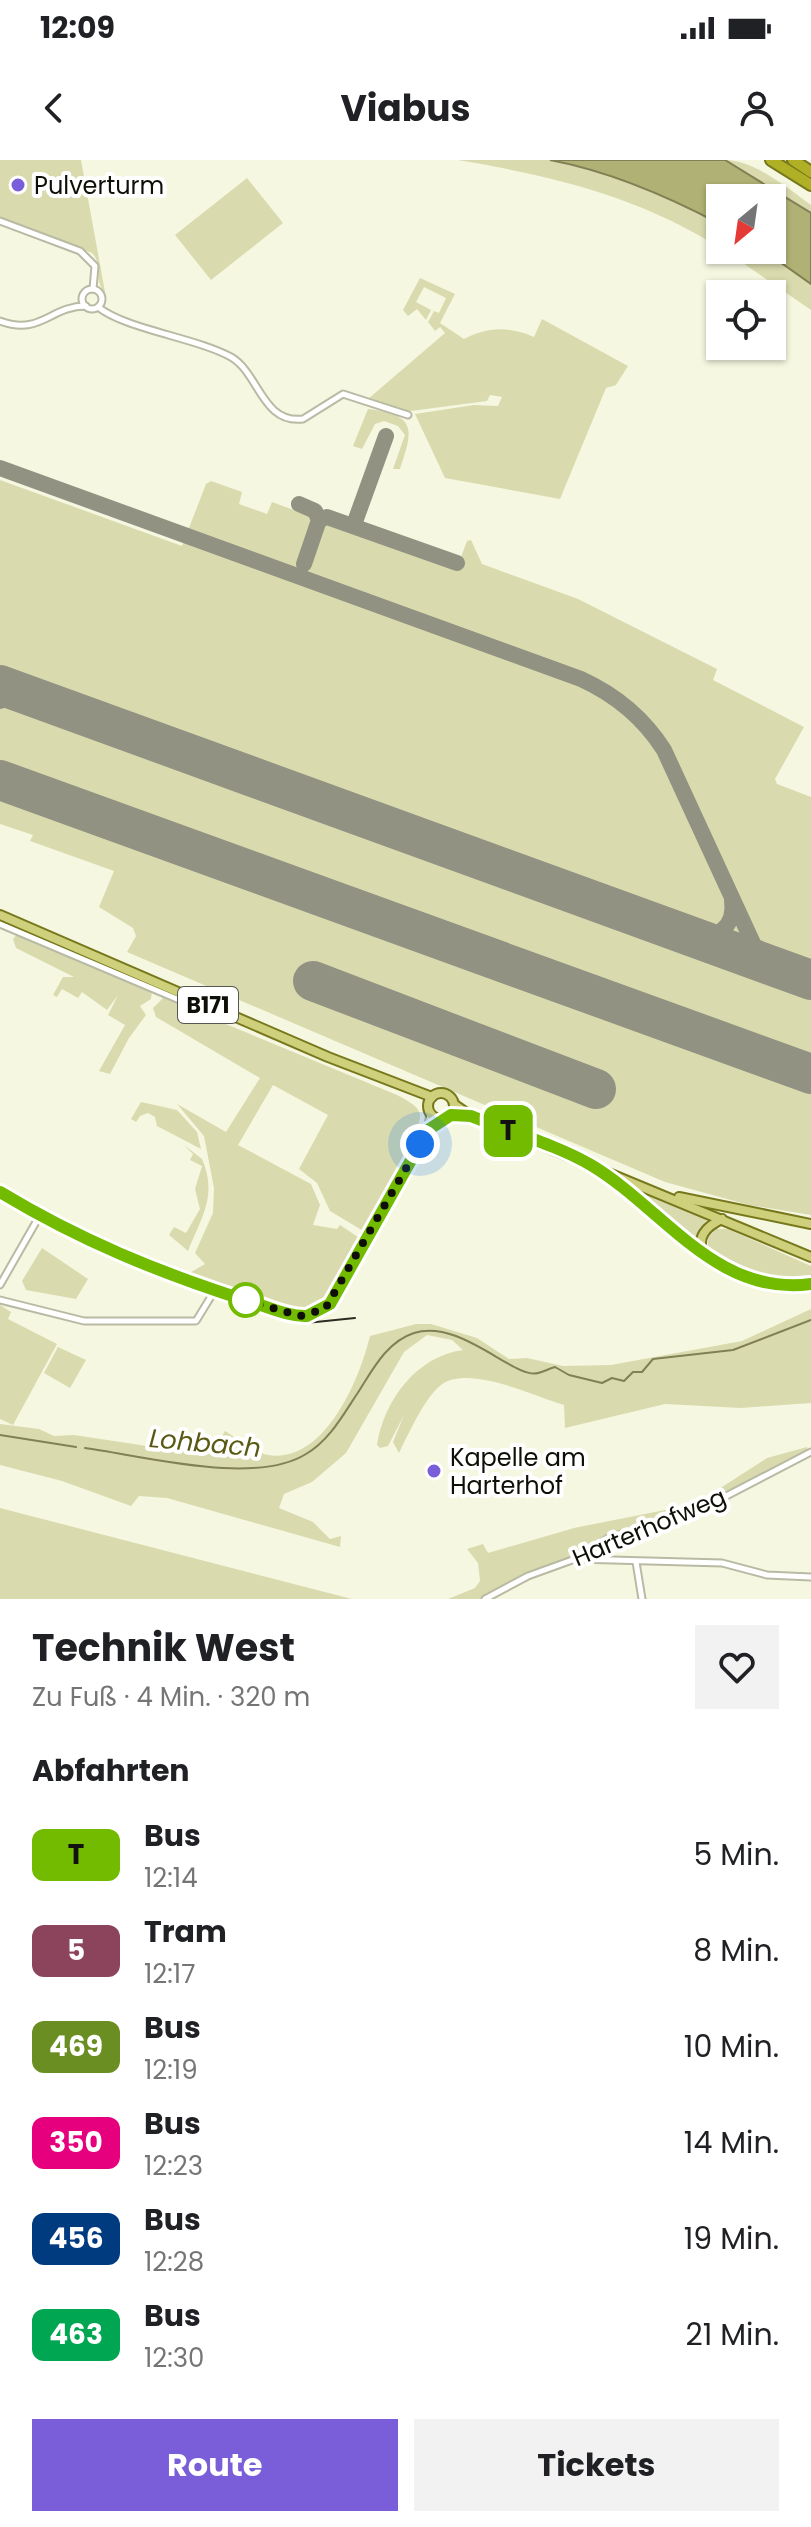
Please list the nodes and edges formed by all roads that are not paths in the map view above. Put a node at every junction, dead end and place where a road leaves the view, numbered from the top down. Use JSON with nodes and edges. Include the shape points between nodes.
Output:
{"nodes":[{"id":1,"x":771,"y":160,"type":"edge"},
{"id":2,"x":793,"y":160,"type":"edge"},
{"id":3,"x":811,"y":172,"type":"edge"},
{"id":4,"x":811,"y":185,"type":"edge"},
{"id":5,"x":0,"y":221,"type":"edge"},
{"id":6,"x":93,"y":289,"type":"junction"},
{"id":7,"x":102,"y":299,"type":"junction"},
{"id":8,"x":86,"y":306,"type":"junction"},
{"id":9,"x":98,"y":307,"type":"junction"},
{"id":10,"x":114,"y":315,"type":"junction"},
{"id":11,"x":0,"y":321,"type":"edge"},
{"id":12,"x":408,"y":415,"type":"dead end"},
{"id":13,"x":0,"y":915,"type":"edge"},
{"id":14,"x":0,"y":924,"type":"edge"},
{"id":15,"x":196,"y":1007,"type":"dead end"},
{"id":16,"x":430,"y":1105,"type":"junction"},
{"id":17,"x":455,"y":1105,"type":"junction"},
{"id":18,"x":451,"y":1115,"type":"junction"},
{"id":19,"x":471,"y":1116,"type":"junction"},
{"id":20,"x":441,"y":1119,"type":"junction"},
{"id":21,"x":428,"y":1130,"type":"junction"},
{"id":22,"x":591,"y":1166,"type":"junction"},
{"id":23,"x":0,"y":1192,"type":"edge"},
{"id":24,"x":668,"y":1196,"type":"junction"},
{"id":25,"x":40,"y":1215,"type":"junction"},
{"id":26,"x":722,"y":1219,"type":"junction"},
{"id":27,"x":811,"y":1224,"type":"edge"},
{"id":28,"x":811,"y":1257,"type":"edge"},
{"id":29,"x":708,"y":1258,"type":"junction"},
{"id":30,"x":811,"y":1284,"type":"edge"},
{"id":31,"x":0,"y":1285,"type":"edge"},
{"id":32,"x":215,"y":1290,"type":"junction"},
{"id":33,"x":0,"y":1300,"type":"edge"},
{"id":34,"x":811,"y":1452,"type":"edge"},
{"id":35,"x":575,"y":1559,"type":"junction"},
{"id":36,"x":636,"y":1562,"type":"junction"},
{"id":37,"x":811,"y":1577,"type":"edge"},
{"id":38,"x":485,"y":1599,"type":"edge"},
{"id":39,"x":642,"y":1599,"type":"edge"}],
"edges":[{"from":1,"to":4,"type":"highway"},
{"from":2,"to":3,"type":"highway"},
{"from":5,"to":6,"type":"street","via":[[84,254],[95,266]]},
{"from":6,"to":7,"type":"street"},
{"from":6,"to":8,"type":"street","via":[[83,295]]},
{"from":7,"to":9,"type":"street"},
{"from":7,"to":10,"type":"street"},
{"from":8,"to":9,"type":"street"},
{"from":8,"to":11,"type":"street","via":[[74,306],[27,327]]},
{"from":9,"to":10,"type":"street"},
{"from":10,"to":12,"type":"street","via":[[234,358],[284,418],[303,419],[343,394]]},
{"from":13,"to":16,"type":"main road","number":"B171","via":[[417,1093]]},
{"from":14,"to":15,"type":"street"},
{"from":16,"to":17,"type":"main road","number":"B171","via":[[445,1093]]},
{"from":16,"to":20,"type":"main road","number":"B171"},
{"from":16,"to":21,"type":"street"},
{"from":17,"to":18,"type":"main road"},
{"from":17,"to":19,"type":"main road","number":"B171"},
{"from":18,"to":19,"type":"main road","number":"B171"},
{"from":18,"to":20,"type":"main road","number":"B171"},
{"from":19,"to":22,"type":"main road","number":"B171"},
{"from":20,"to":21,"type":"street"},
{"from":21,"to":32,"type":"street","via":[[323,1310],[300,1316]]},
{"from":22,"to":24,"type":"main road","number":"B171"},
{"from":22,"to":29,"type":"main road"},
{"from":23,"to":25,"type":"street"},
{"from":24,"to":26,"type":"main road","number":"B171"},
{"from":24,"to":27,"type":"main road","number":"B171"},
{"from":25,"to":31,"type":"street"},
{"from":25,"to":32,"type":"street","via":[[131,1261]]},
{"from":26,"to":28,"type":"main road","number":"B171"},
{"from":26,"to":29,"type":"main road","via":[[702,1236]]},
{"from":29,"to":30,"type":"main road","via":[[756,1282]]},
{"from":32,"to":33,"type":"street","via":[[196,1321],[84,1321]]},
{"from":34,"to":35,"type":"street","name":"Harterhofweg","via":[[693,1514],[610,1537]]},
{"from":35,"to":36,"type":"street"},
{"from":35,"to":38,"type":"street","name":"Harterhofweg"},
{"from":36,"to":37,"type":"street","via":[[722,1563],[767,1575]]},
{"from":36,"to":39,"type":"street"}]}
